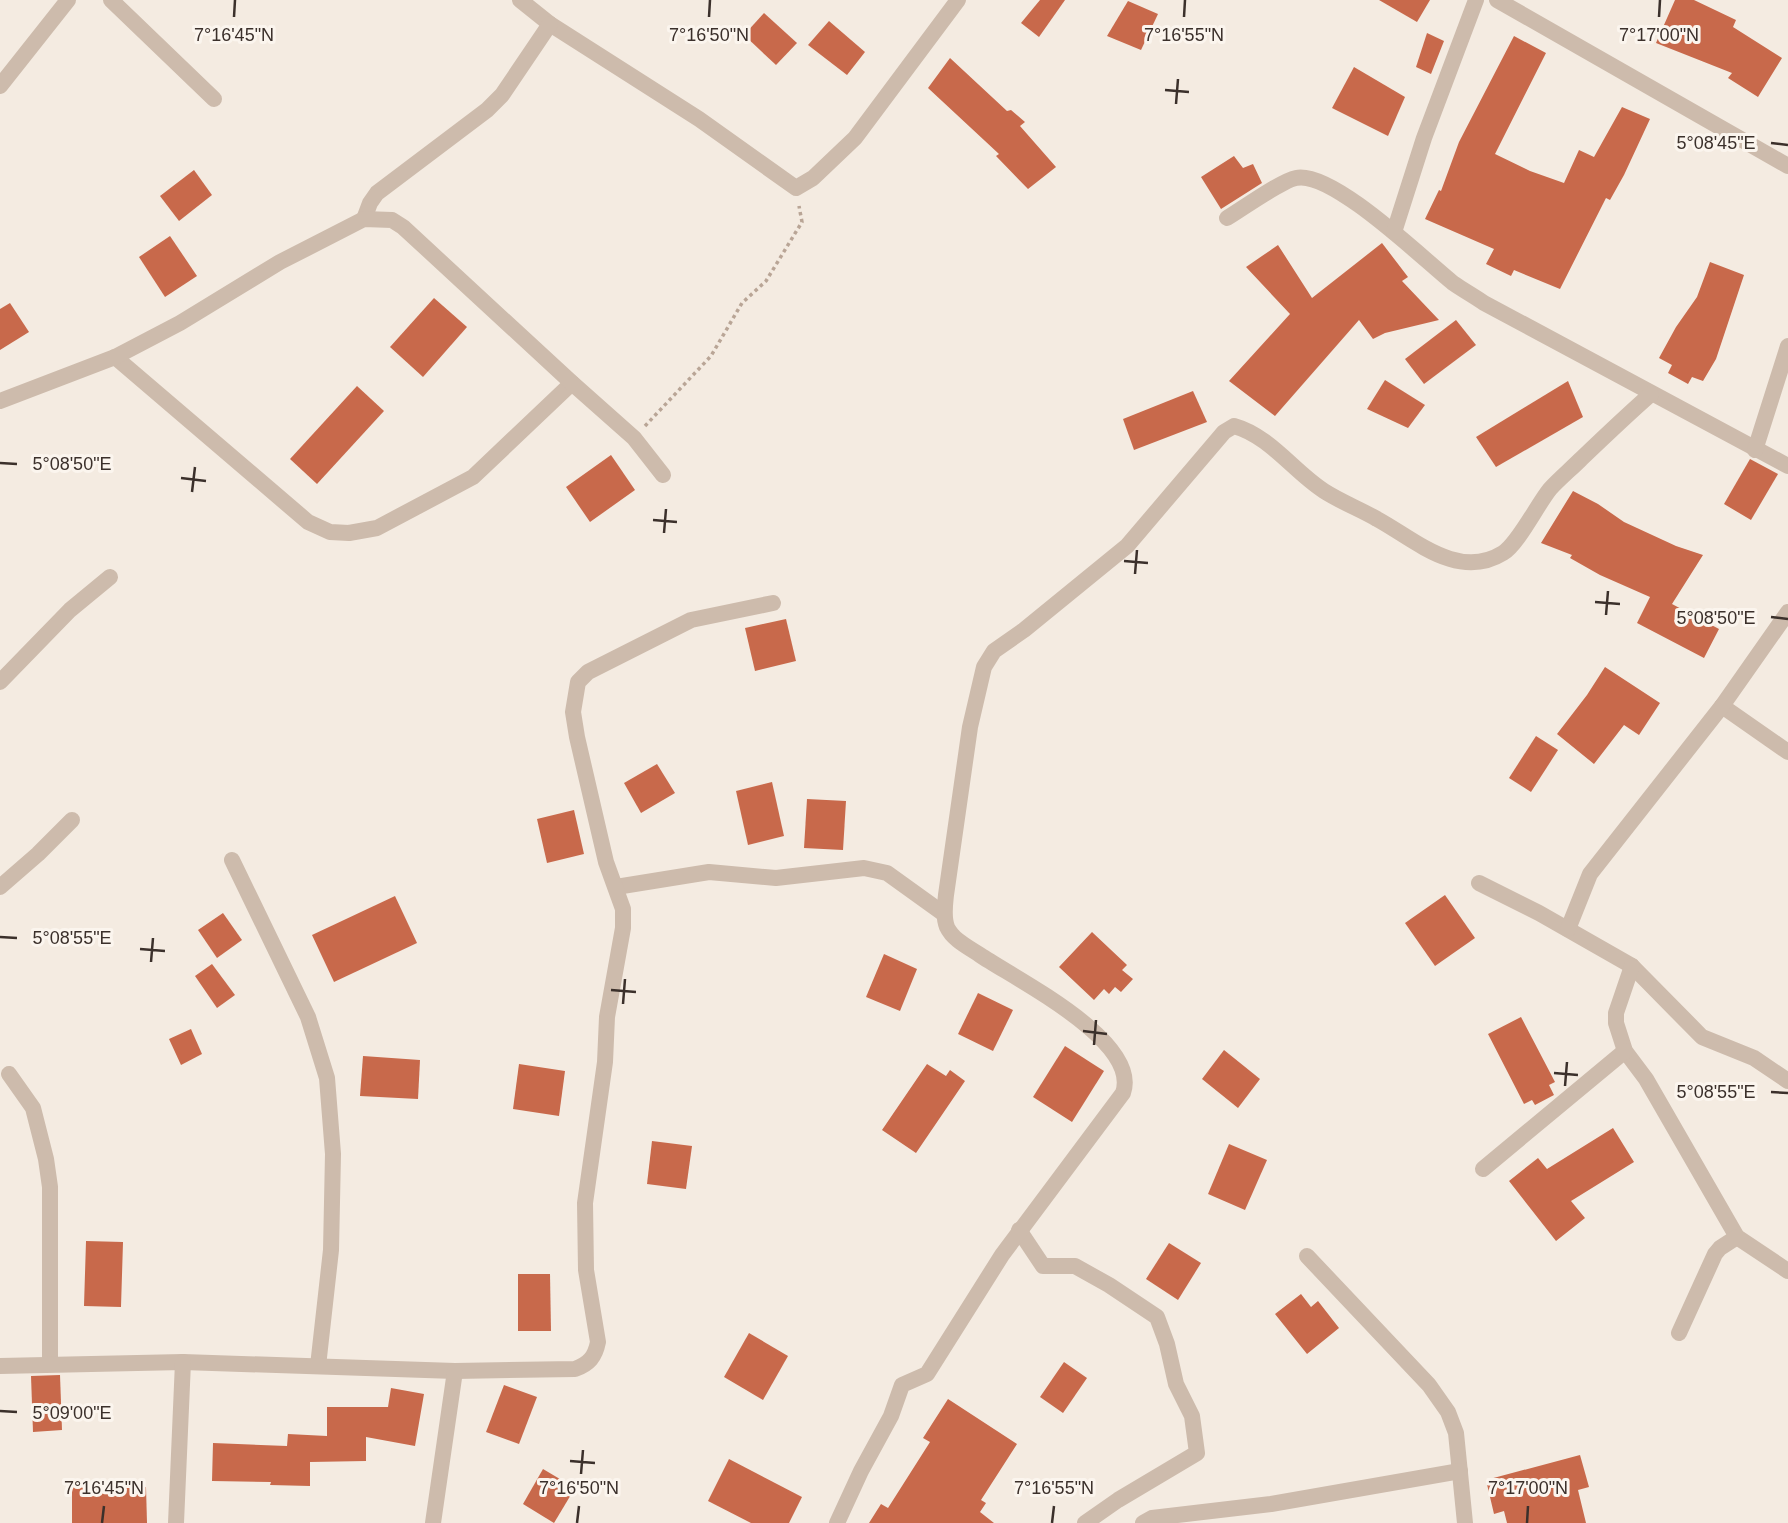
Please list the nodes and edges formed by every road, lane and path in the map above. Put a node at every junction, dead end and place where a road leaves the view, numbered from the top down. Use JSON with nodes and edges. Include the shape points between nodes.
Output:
{"nodes":[{"id":1,"x":68,"y":0,"type":"edge"},
{"id":2,"x":111,"y":0,"type":"edge"},
{"id":3,"x":520,"y":0,"type":"edge"},
{"id":4,"x":958,"y":0,"type":"edge"},
{"id":5,"x":1476,"y":0,"type":"edge"},
{"id":6,"x":1497,"y":0,"type":"edge"},
{"id":7,"x":550,"y":24,"type":"junction"},
{"id":8,"x":0,"y":86,"type":"edge"},
{"id":9,"x":214,"y":99,"type":"dead end"},
{"id":10,"x":1788,"y":166,"type":"edge"},
{"id":11,"x":796,"y":188,"type":"junction"},
{"id":12,"x":1227,"y":218,"type":"dead end"},
{"id":13,"x":365,"y":219,"type":"junction"},
{"id":14,"x":1394,"y":232,"type":"junction"},
{"id":15,"x":1788,"y":346,"type":"edge"},
{"id":16,"x":115,"y":357,"type":"junction"},
{"id":17,"x":572,"y":383,"type":"junction"},
{"id":18,"x":1651,"y":394,"type":"junction"},
{"id":19,"x":0,"y":401,"type":"edge"},
{"id":20,"x":634,"y":438,"type":"junction"},
{"id":21,"x":1755,"y":450,"type":"junction"},
{"id":22,"x":1788,"y":466,"type":"edge"},
{"id":23,"x":663,"y":475,"type":"dead end"},
{"id":24,"x":110,"y":577,"type":"dead end"},
{"id":25,"x":773,"y":604,"type":"dead end"},
{"id":26,"x":1788,"y":612,"type":"edge"},
{"id":27,"x":0,"y":682,"type":"edge"},
{"id":28,"x":1722,"y":706,"type":"junction"},
{"id":29,"x":1788,"y":752,"type":"edge"},
{"id":30,"x":72,"y":820,"type":"dead end"},
{"id":31,"x":232,"y":860,"type":"dead end"},
{"id":32,"x":1479,"y":883,"type":"dead end"},
{"id":33,"x":0,"y":887,"type":"edge"},
{"id":34,"x":616,"y":887,"type":"junction"},
{"id":35,"x":944,"y":914,"type":"junction"},
{"id":36,"x":1569,"y":929,"type":"junction"},
{"id":37,"x":1632,"y":966,"type":"junction"},
{"id":38,"x":1625,"y":1051,"type":"junction"},
{"id":39,"x":9,"y":1074,"type":"dead end"},
{"id":40,"x":1788,"y":1081,"type":"edge"},
{"id":41,"x":1483,"y":1169,"type":"dead end"},
{"id":42,"x":1019,"y":1230,"type":"junction"},
{"id":43,"x":1737,"y":1237,"type":"junction"},
{"id":44,"x":1307,"y":1256,"type":"dead end"},
{"id":45,"x":1788,"y":1271,"type":"edge"},
{"id":46,"x":1679,"y":1332,"type":"dead end"},
{"id":47,"x":183,"y":1362,"type":"junction"},
{"id":48,"x":50,"y":1363,"type":"junction"},
{"id":49,"x":0,"y":1366,"type":"edge"},
{"id":50,"x":318,"y":1366,"type":"junction"},
{"id":51,"x":456,"y":1371,"type":"junction"},
{"id":52,"x":1460,"y":1471,"type":"junction"},
{"id":53,"x":176,"y":1523,"type":"edge"},
{"id":54,"x":433,"y":1523,"type":"edge"},
{"id":55,"x":837,"y":1523,"type":"edge"},
{"id":56,"x":1085,"y":1523,"type":"edge"},
{"id":57,"x":1143,"y":1523,"type":"edge"},
{"id":58,"x":1465,"y":1523,"type":"edge"}],
"edges":[{"from":1,"to":8,"type":"street"},
{"from":2,"to":9,"type":"street"},
{"from":3,"to":7,"type":"street"},
{"from":4,"to":11,"type":"street","via":[[855,138]]},
{"from":5,"to":14,"type":"street"},
{"from":6,"to":10,"type":"street"},
{"from":7,"to":11,"type":"street","via":[[699,119]]},
{"from":7,"to":13,"type":"street","via":[[502,95],[377,193]]},
{"from":11,"to":20,"type":"path","via":[[802,222],[781,258],[766,281],[742,303],[711,356]]},
{"from":12,"to":14,"type":"street","via":[[1293,178],[1307,177],[1346,197]]},
{"from":13,"to":16,"type":"street"},
{"from":13,"to":17,"type":"street","via":[[392,220],[403,227]]},
{"from":14,"to":18,"type":"street","via":[[1454,284],[1484,303]]},
{"from":15,"to":21,"type":"street"},
{"from":16,"to":17,"type":"street","via":[[308,522],[330,532],[377,528],[473,477]]},
{"from":16,"to":19,"type":"street"},
{"from":17,"to":20,"type":"street"},
{"from":18,"to":21,"type":"street"},
{"from":18,"to":35,"type":"street","via":[[1552,487],[1503,553],[1465,562],[1436,554],[1324,491],[1246,429],[1234,426],[1224,432],[1127,546],[994,651],[984,667],[970,727]]},
{"from":20,"to":23,"type":"street"},
{"from":21,"to":22,"type":"street"},
{"from":24,"to":27,"type":"street","via":[[70,610]]},
{"from":25,"to":34,"type":"street","via":[[691,620],[578,682],[573,712],[577,737]]},
{"from":26,"to":28,"type":"street"},
{"from":28,"to":29,"type":"street"},
{"from":28,"to":36,"type":"street","via":[[1597,864],[1581,891]]},
{"from":30,"to":33,"type":"street"},
{"from":31,"to":50,"type":"street","via":[[308,1017],[327,1078],[331,1250]]},
{"from":32,"to":36,"type":"street"},
{"from":34,"to":35,"type":"street","via":[[709,872],[776,878],[864,868],[887,873]]},
{"from":34,"to":51,"type":"street","via":[[623,928],[607,1017],[585,1203],[586,1270],[596,1354],[587,1365],[575,1369]]},
{"from":35,"to":42,"type":"street","via":[[953,937],[1062,1006],[1107,1043],[1125,1072],[1123,1093]]},
{"from":36,"to":37,"type":"street"},
{"from":37,"to":38,"type":"street","via":[[1616,1013]]},
{"from":37,"to":40,"type":"street","via":[[1702,1037],[1754,1058]]},
{"from":38,"to":41,"type":"street"},
{"from":38,"to":43,"type":"street"},
{"from":39,"to":48,"type":"street","via":[[33,1108],[50,1187]]},
{"from":42,"to":55,"type":"street","via":[[927,1374],[902,1385]]},
{"from":42,"to":56,"type":"street","via":[[1042,1266],[1075,1266],[1157,1317],[1176,1384],[1192,1416],[1198,1452]]},
{"from":43,"to":45,"type":"street"},
{"from":43,"to":46,"type":"street","via":[[1715,1254]]},
{"from":44,"to":52,"type":"street","via":[[1436,1394],[1456,1433]]},
{"from":47,"to":48,"type":"street"},
{"from":47,"to":50,"type":"street"},
{"from":47,"to":53,"type":"street"},
{"from":48,"to":49,"type":"street"},
{"from":50,"to":51,"type":"street"},
{"from":51,"to":54,"type":"street"},
{"from":52,"to":57,"type":"street"},
{"from":52,"to":58,"type":"street"}]}
